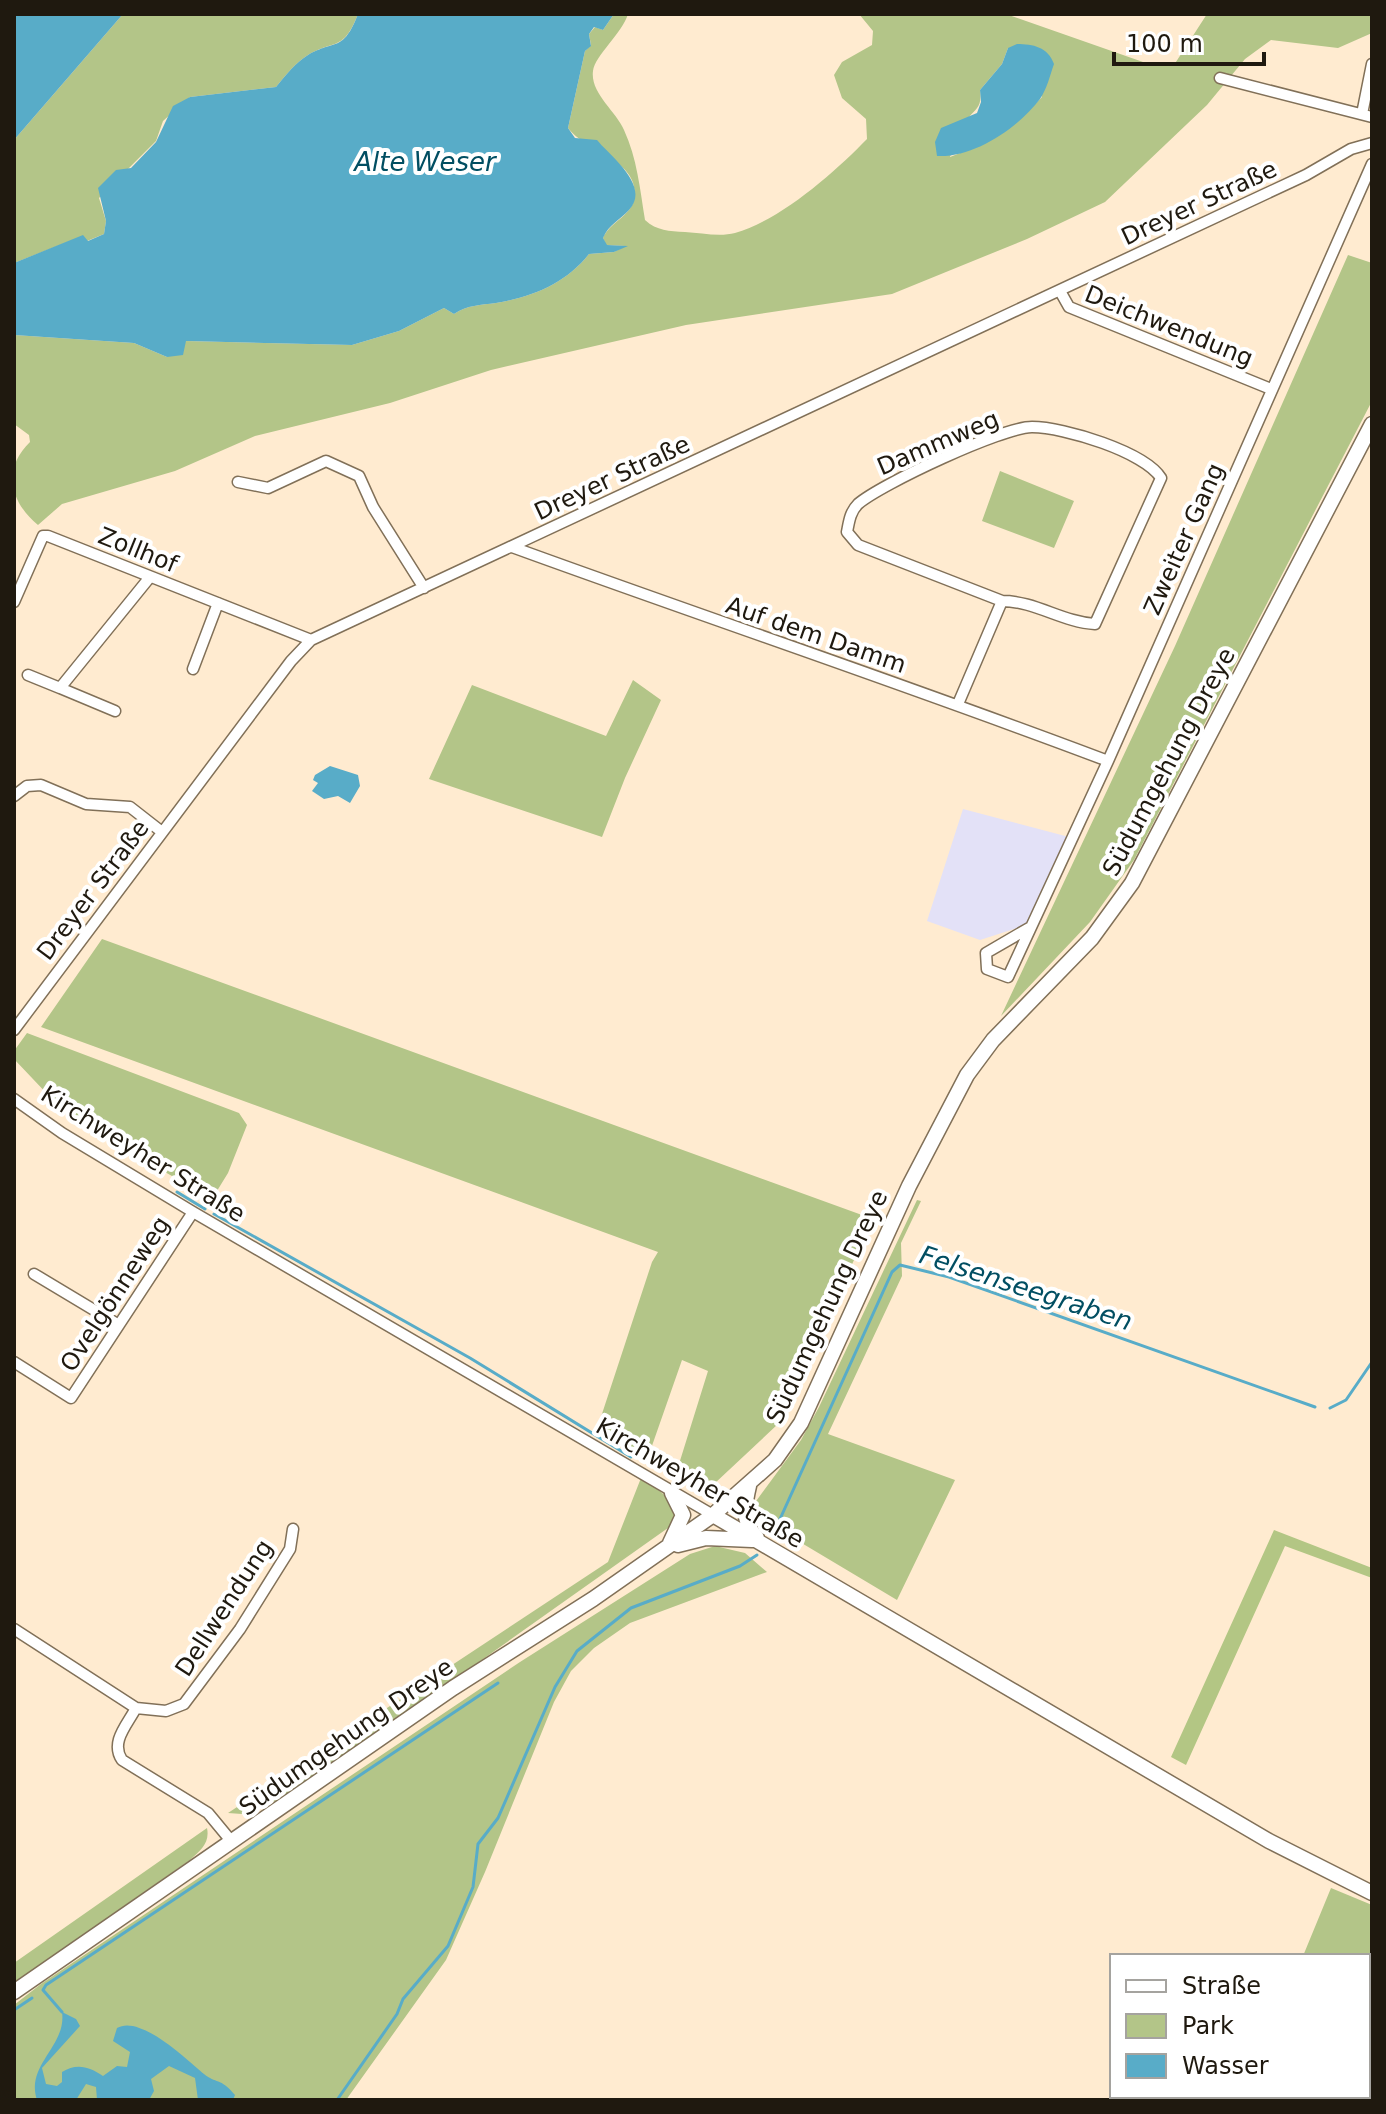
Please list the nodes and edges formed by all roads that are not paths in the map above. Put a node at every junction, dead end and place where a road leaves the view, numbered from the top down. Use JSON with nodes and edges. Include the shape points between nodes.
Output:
{"nodes":[{"id":1,"x":1372,"y":64,"type":"edge"},
{"id":2,"x":1220,"y":78,"type":"dead end"},
{"id":3,"x":1367,"y":116,"type":"edge"},
{"id":4,"x":1372,"y":143,"type":"edge"},
{"id":5,"x":1372,"y":164,"type":"edge"},
{"id":6,"x":1060,"y":291,"type":"junction"},
{"id":7,"x":1271,"y":389,"type":"junction"},
{"id":8,"x":1372,"y":424,"type":"edge"},
{"id":9,"x":238,"y":482,"type":"dead end"},
{"id":10,"x":512,"y":547,"type":"junction"},
{"id":11,"x":150,"y":577,"type":"junction"},
{"id":12,"x":424,"y":588,"type":"junction"},
{"id":13,"x":1002,"y":601,"type":"junction"},
{"id":14,"x":14,"y":602,"type":"edge"},
{"id":15,"x":218,"y":603,"type":"junction"},
{"id":16,"x":311,"y":640,"type":"junction"},
{"id":17,"x":193,"y":669,"type":"dead end"},
{"id":18,"x":28,"y":675,"type":"dead end"},
{"id":19,"x":60,"y":688,"type":"junction"},
{"id":20,"x":958,"y":704,"type":"junction"},
{"id":21,"x":115,"y":711,"type":"dead end"},
{"id":22,"x":1108,"y":761,"type":"junction"},
{"id":23,"x":14,"y":796,"type":"edge"},
{"id":24,"x":162,"y":832,"type":"junction"},
{"id":25,"x":1029,"y":928,"type":"junction"},
{"id":26,"x":14,"y":1030,"type":"edge"},
{"id":27,"x":15,"y":1101,"type":"edge"},
{"id":28,"x":193,"y":1212,"type":"junction"},
{"id":29,"x":34,"y":1274,"type":"dead end"},
{"id":30,"x":119,"y":1325,"type":"junction"},
{"id":31,"x":14,"y":1362,"type":"edge"},
{"id":32,"x":749,"y":1486,"type":"junction"},
{"id":33,"x":672,"y":1493,"type":"junction"},
{"id":34,"x":713,"y":1515,"type":"junction"},
{"id":35,"x":293,"y":1529,"type":"dead end"},
{"id":36,"x":760,"y":1541,"type":"junction"},
{"id":37,"x":664,"y":1549,"type":"junction"},
{"id":38,"x":14,"y":1629,"type":"edge"},
{"id":39,"x":136,"y":1708,"type":"junction"},
{"id":40,"x":232,"y":1842,"type":"junction"},
{"id":41,"x":1372,"y":1893,"type":"edge"},
{"id":42,"x":14,"y":1992,"type":"edge"}],
"edges":[{"from":1,"to":3,"type":"street"},
{"from":2,"to":3,"type":"street"},
{"from":4,"to":6,"type":"street","name":"Dreyer Straße"},
{"from":5,"to":7,"type":"street","name":"Zweiter Gang"},
{"from":6,"to":7,"type":"street","name":"Deichwendung","via":[[1069,307]]},
{"from":6,"to":10,"type":"street","name":"Dreyer Straße"},
{"from":7,"to":22,"type":"street","name":"Zweiter Gang"},
{"from":8,"to":32,"type":"main road","name":"Südumgehung Dreye","via":[[1132,883],[1092,938],[993,1040],[967,1075],[927,1149],[801,1423]]},
{"from":9,"to":12,"type":"street","via":[[268,488],[326,461],[359,476]]},
{"from":10,"to":12,"type":"street","name":"Dreyer Straße"},
{"from":10,"to":20,"type":"street","name":"Auf dem Damm"},
{"from":11,"to":14,"type":"street","name":"Zollhof","via":[[43,536]]},
{"from":11,"to":15,"type":"street","name":"Zollhof"},
{"from":11,"to":19,"type":"street"},
{"from":12,"to":16,"type":"street","name":"Dreyer Straße"},
{"from":13,"to":13,"type":"street","name":"Dammweg","via":[[858,545],[847,532],[855,506],[956,452],[1030,426],[1078,435],[1152,464],[1161,478],[1095,624],[1020,601]]},
{"from":13,"to":20,"type":"street"},
{"from":15,"to":16,"type":"street","name":"Zollhof"},
{"from":15,"to":17,"type":"street"},
{"from":16,"to":24,"type":"street","name":"Dreyer Straße"},
{"from":18,"to":19,"type":"street"},
{"from":19,"to":21,"type":"street"},
{"from":20,"to":22,"type":"street","name":"Auf dem Damm"},
{"from":22,"to":25,"type":"street","name":"Zweiter Gang"},
{"from":23,"to":24,"type":"street","via":[[27,786],[41,785],[86,804],[130,807]]},
{"from":24,"to":26,"type":"street","name":"Dreyer Straße"},
{"from":25,"to":25,"type":"street","name":"Zweiter Gang","via":[[1008,977],[987,969],[986,953]]},
{"from":27,"to":28,"type":"street","name":"Kirchweyher Straße"},
{"from":28,"to":30,"type":"street","name":"Ovelgönneweg"},
{"from":28,"to":33,"type":"street","name":"Kirchweyher Straße"},
{"from":29,"to":30,"type":"street"},
{"from":30,"to":31,"type":"street","name":"Ovelgönneweg","via":[[71,1398]]},
{"from":32,"to":34,"type":"main road","name":"Südumgehung Dreye"},
{"from":32,"to":36,"type":"main road","via":[[744,1514]]},
{"from":33,"to":34,"type":"street","name":"Kirchweyher Straße"},
{"from":33,"to":37,"type":"main road","via":[[683,1515]]},
{"from":34,"to":36,"type":"main road","name":"Kirchweyher Straße"},
{"from":34,"to":37,"type":"main road","name":"Südumgehung Dreye"},
{"from":35,"to":39,"type":"street","name":"Dellwendung","via":[[290,1549],[184,1704],[166,1711]]},
{"from":36,"to":37,"type":"main road","via":[[706,1538]]},
{"from":36,"to":41,"type":"main road","name":"Kirchweyher Straße","via":[[1269,1841]]},
{"from":37,"to":40,"type":"main road","name":"Südumgehung Dreye"},
{"from":38,"to":39,"type":"street"},
{"from":39,"to":40,"type":"street","via":[[117,1742],[122,1760],[208,1813]]},
{"from":40,"to":42,"type":"main road","name":"Südumgehung Dreye"}]}
